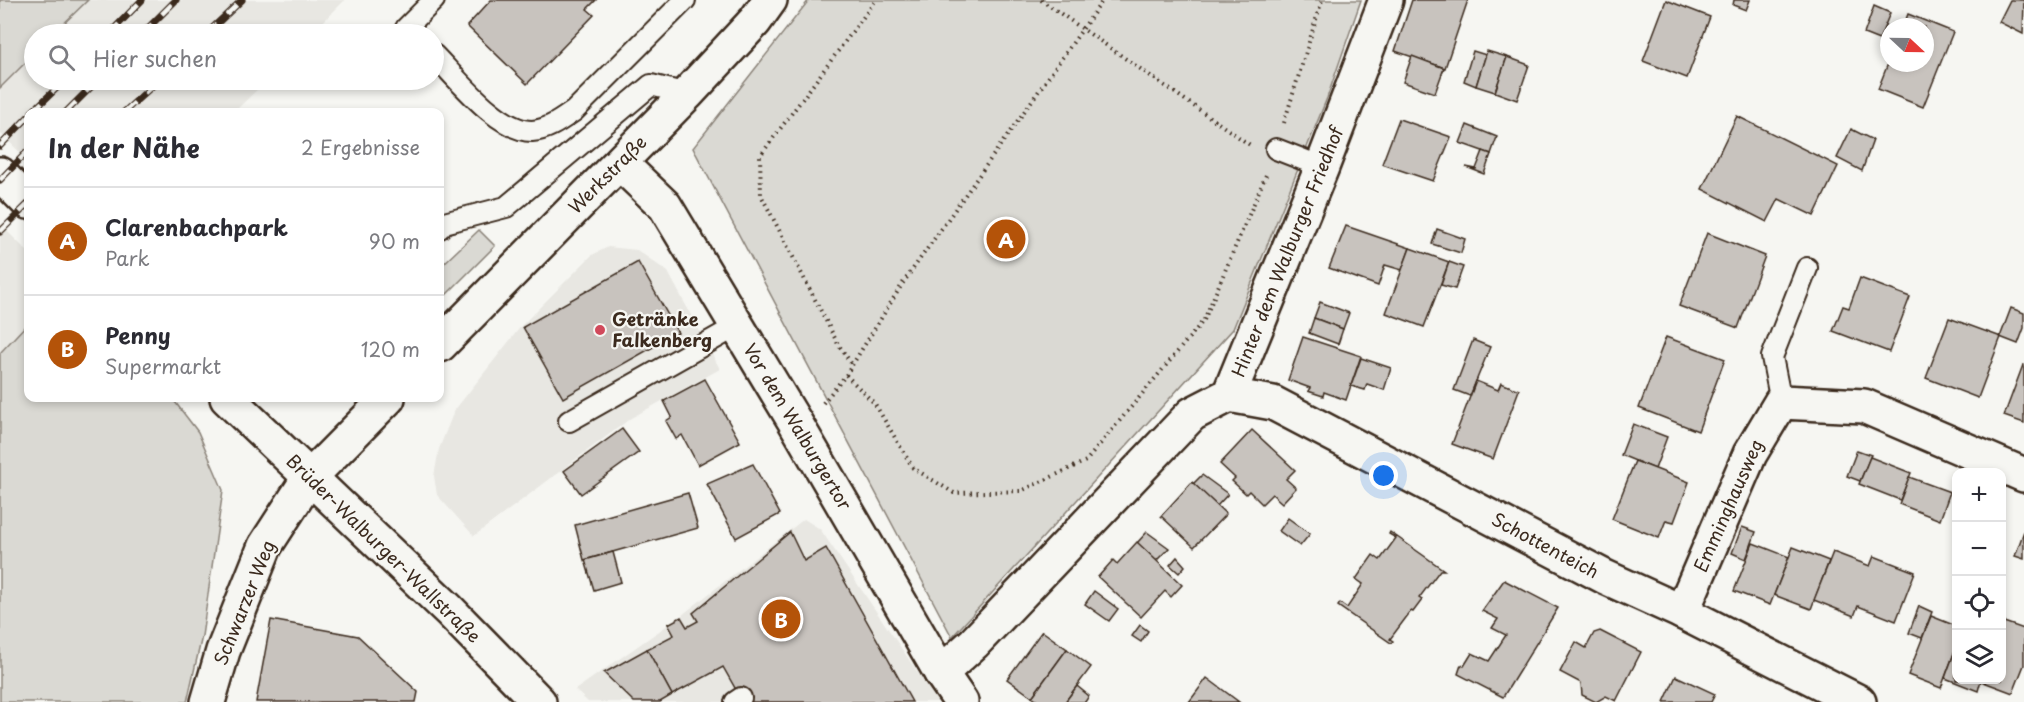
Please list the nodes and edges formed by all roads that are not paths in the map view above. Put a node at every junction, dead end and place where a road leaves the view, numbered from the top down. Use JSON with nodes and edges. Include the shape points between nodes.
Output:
{"nodes":[{"id":1,"x":434,"y":0,"type":"edge"},
{"id":2,"x":685,"y":0,"type":"edge"},
{"id":3,"x":770,"y":0,"type":"edge"},
{"id":4,"x":1386,"y":0,"type":"edge"},
{"id":5,"x":410,"y":24,"type":"edge"},
{"id":6,"x":444,"y":65,"type":"edge"},
{"id":7,"x":687,"y":94,"type":"junction"},
{"id":8,"x":1274,"y":154,"type":"road end"},
{"id":9,"x":620,"y":163,"type":"junction"},
{"id":10,"x":1322,"y":167,"type":"junction"},
{"id":11,"x":0,"y":174,"type":"edge"},
{"id":12,"x":24,"y":198,"type":"edge"},
{"id":13,"x":444,"y":223,"type":"edge"},
{"id":14,"x":1807,"y":268,"type":"dead end"},
{"id":15,"x":737,"y":326,"type":"junction"},
{"id":16,"x":444,"y":341,"type":"edge"},
{"id":17,"x":1229,"y":395,"type":"junction"},
{"id":18,"x":231,"y":402,"type":"edge"},
{"id":19,"x":383,"y":402,"type":"edge"},
{"id":20,"x":1781,"y":402,"type":"junction"},
{"id":21,"x":569,"y":421,"type":"dead end"},
{"id":22,"x":2024,"y":475,"type":"edge"},
{"id":23,"x":309,"y":478,"type":"junction"},
{"id":24,"x":1682,"y":612,"type":"junction"},
{"id":25,"x":941,"y":674,"type":"junction"},
{"id":26,"x":208,"y":702,"type":"edge"},
{"id":27,"x":538,"y":702,"type":"edge"},
{"id":28,"x":961,"y":702,"type":"edge"},
{"id":29,"x":1859,"y":702,"type":"edge"}],
"edges":[{"from":1,"to":5,"type":"lane"},
{"from":2,"to":6,"type":"lane","via":[[574,111],[552,126],[533,131],[514,129]]},
{"from":3,"to":7,"type":"street","name":"Werkstraße"},
{"from":4,"to":10,"type":"street","name":"Hinter dem Walburger Friedhof"},
{"from":7,"to":9,"type":"street","name":"Werkstraße"},
{"from":7,"to":13,"type":"lane","via":[[651,85],[506,207]]},
{"from":8,"to":10,"type":"lane"},
{"from":9,"to":15,"type":"street","name":"Vor dem Walburgertor","via":[[665,207]]},
{"from":9,"to":16,"type":"street","name":"Werkstraße"},
{"from":10,"to":17,"type":"street","name":"Hinter dem Walburger Friedhof"},
{"from":11,"to":12,"type":"street"},
{"from":14,"to":20,"type":"lane","via":[[1772,357]]},
{"from":15,"to":21,"type":"lane"},
{"from":15,"to":25,"type":"street","name":"Vor dem Walburgertor"},
{"from":17,"to":24,"type":"street","name":"Schottenteich","via":[[1273,403],[1605,577]]},
{"from":17,"to":25,"type":"street","name":"Hinter dem Walburger Friedhof","via":[[1192,414]]},
{"from":18,"to":23,"type":"street","name":"Brüder-Walburger-Wallstraße"},
{"from":19,"to":23,"type":"street"},
{"from":20,"to":22,"type":"street","via":[[1864,406]]},
{"from":20,"to":24,"type":"street","name":"Emminghausweg","via":[[1750,454]]},
{"from":23,"to":26,"type":"street","name":"Schwarzer Weg","via":[[265,546],[223,651]]},
{"from":23,"to":27,"type":"street","name":"Brüder-Walburger-Wallstraße"},
{"from":24,"to":29,"type":"street","name":"Schottenteich"},
{"from":25,"to":28,"type":"street","name":"Vor dem Walburgertor"}]}
